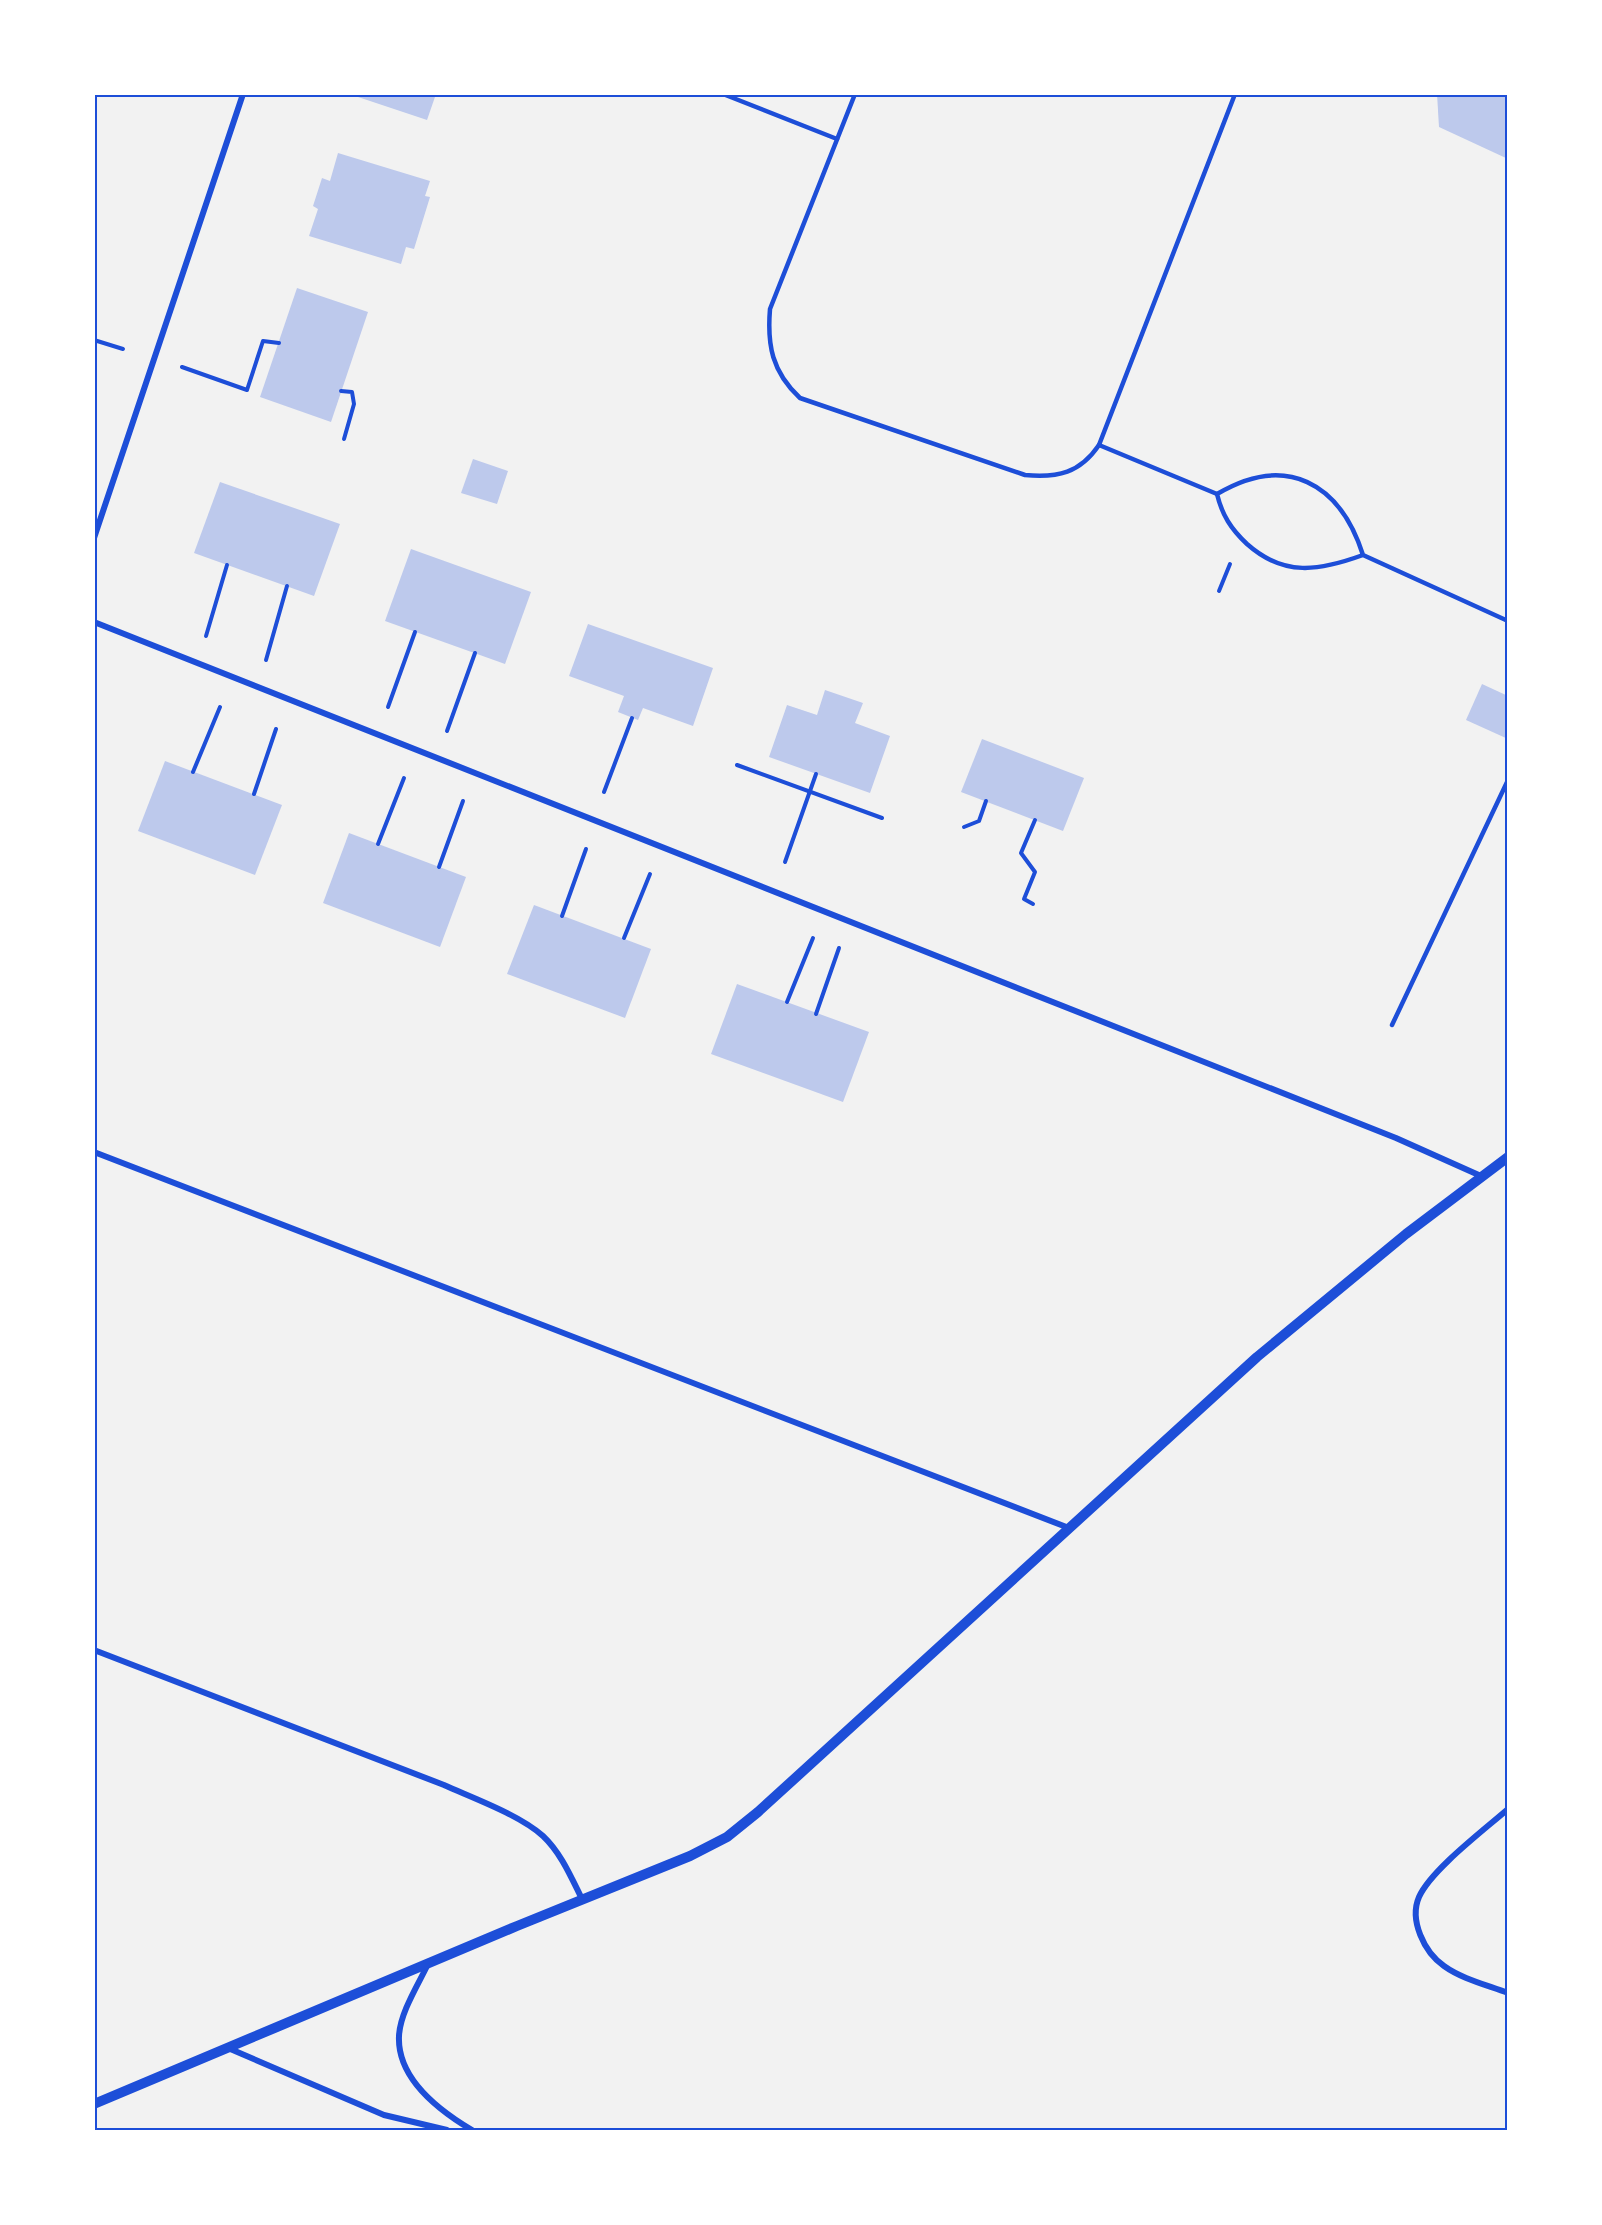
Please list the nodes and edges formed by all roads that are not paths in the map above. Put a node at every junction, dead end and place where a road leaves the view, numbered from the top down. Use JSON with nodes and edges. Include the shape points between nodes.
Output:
{"nodes":[{"id":1,"x":243,"y":94,"type":"edge"},
{"id":2,"x":723,"y":94,"type":"edge"},
{"id":3,"x":855,"y":94,"type":"edge"},
{"id":4,"x":1234,"y":94,"type":"edge"},
{"id":5,"x":837,"y":140,"type":"junction"},
{"id":6,"x":1099,"y":445,"type":"junction"},
{"id":7,"x":1217,"y":494,"type":"junction"},
{"id":8,"x":94,"y":538,"type":"edge"},
{"id":9,"x":1363,"y":555,"type":"junction"},
{"id":10,"x":1508,"y":621,"type":"edge"},
{"id":11,"x":94,"y":622,"type":"edge"},
{"id":12,"x":1508,"y":780,"type":"edge"},
{"id":13,"x":1392,"y":1025,"type":"dead end"},
{"id":14,"x":94,"y":1152,"type":"edge"},
{"id":15,"x":1508,"y":1157,"type":"edge"},
{"id":16,"x":1481,"y":1176,"type":"junction"},
{"id":17,"x":1069,"y":1528,"type":"junction"},
{"id":18,"x":94,"y":1650,"type":"edge"},
{"id":19,"x":1508,"y":1809,"type":"edge"},
{"id":20,"x":582,"y":1899,"type":"junction"},
{"id":21,"x":429,"y":1962,"type":"junction"},
{"id":22,"x":1508,"y":1993,"type":"edge"},
{"id":23,"x":228,"y":2048,"type":"junction"},
{"id":24,"x":94,"y":2104,"type":"edge"},
{"id":25,"x":447,"y":2130,"type":"edge"},
{"id":26,"x":472,"y":2130,"type":"edge"}],
"edges":[{"from":1,"to":8,"type":"street"},
{"from":2,"to":5,"type":"lane"},
{"from":3,"to":5,"type":"lane"},
{"from":4,"to":6,"type":"lane"},
{"from":5,"to":6,"type":"lane","via":[[770,309],[768,337],[774,364],[785,384],[800,398],[1025,475],[1044,477],[1074,469],[1088,460]]},
{"from":6,"to":7,"type":"lane"},
{"from":7,"to":9,"type":"lane","via":[[1232,530],[1270,561],[1290,568],[1314,567]]},
{"from":7,"to":9,"type":"lane","via":[[1252,477],[1278,475],[1301,480],[1321,489],[1338,504]]},
{"from":9,"to":10,"type":"lane"},
{"from":11,"to":16,"type":"street","via":[[1396,1138]]},
{"from":12,"to":13,"type":"lane"},
{"from":14,"to":17,"type":"street"},
{"from":15,"to":16,"type":"street"},
{"from":16,"to":17,"type":"street","via":[[1257,1357]]},
{"from":17,"to":20,"type":"street","via":[[727,1837]]},
{"from":18,"to":20,"type":"street","via":[[498,1809],[543,1836],[565,1863]]},
{"from":19,"to":22,"type":"street","via":[[1436,1875],[1419,1897],[1416,1915],[1417,1930],[1442,1965]]},
{"from":20,"to":21,"type":"street"},
{"from":21,"to":23,"type":"street"},
{"from":21,"to":26,"type":"street","via":[[405,2014],[399,2035],[401,2056],[429,2099]]},
{"from":23,"to":24,"type":"street"},
{"from":23,"to":25,"type":"street","via":[[384,2115]]}]}
